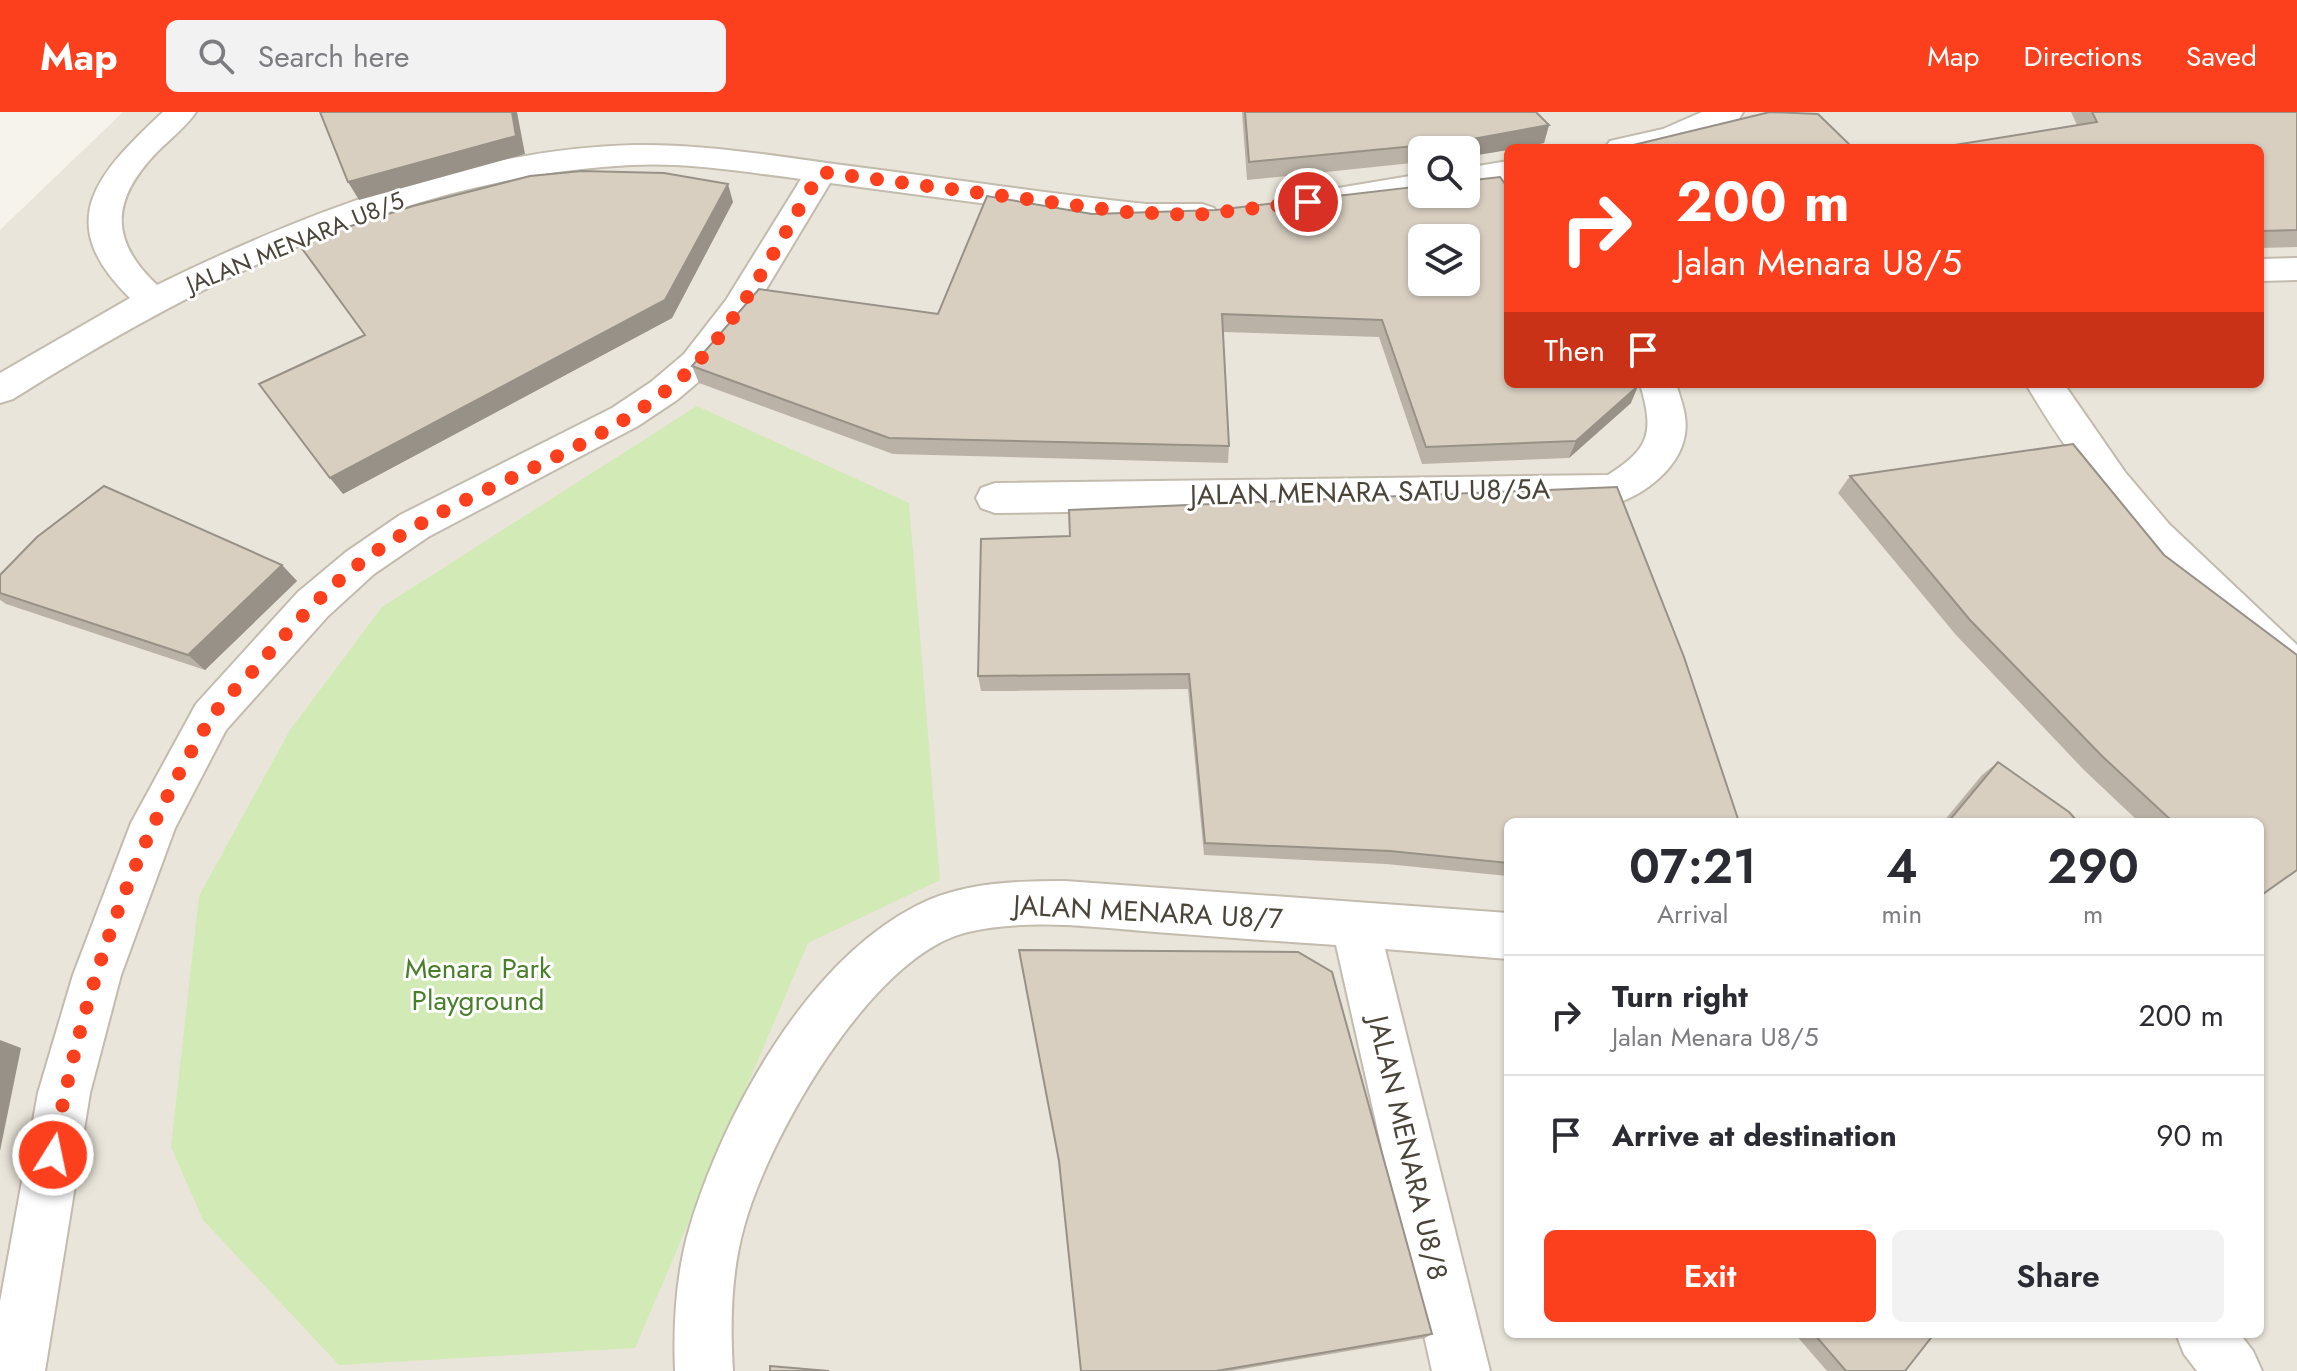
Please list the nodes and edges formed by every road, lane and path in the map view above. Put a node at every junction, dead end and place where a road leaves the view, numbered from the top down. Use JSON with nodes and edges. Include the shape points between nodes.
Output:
{"nodes":[{"id":1,"x":181,"y":112,"type":"edge"},
{"id":2,"x":1728,"y":112,"type":"edge"},
{"id":3,"x":1640,"y":144,"type":"edge"},
{"id":4,"x":821,"y":172,"type":"junction"},
{"id":5,"x":1504,"y":172,"type":"edge"},
{"id":6,"x":1480,"y":176,"type":"edge"},
{"id":7,"x":1408,"y":186,"type":"edge"},
{"id":8,"x":1294,"y":204,"type":"edge"},
{"id":9,"x":1238,"y":210,"type":"edge"},
{"id":10,"x":2297,"y":269,"type":"edge"},
{"id":11,"x":2264,"y":270,"type":"edge"},
{"id":12,"x":153,"y":301,"type":"junction"},
{"id":13,"x":1659,"y":388,"type":"edge"},
{"id":14,"x":2047,"y":388,"type":"edge"},
{"id":15,"x":0,"y":390,"type":"edge"},
{"id":16,"x":995,"y":498,"type":"dead end"},
{"id":17,"x":2297,"y":671,"type":"edge"},
{"id":18,"x":1355,"y":924,"type":"junction"},
{"id":19,"x":1504,"y":936,"type":"edge"},
{"id":20,"x":2207,"y":1338,"type":"edge"},
{"id":21,"x":16,"y":1371,"type":"edge"},
{"id":22,"x":704,"y":1371,"type":"edge"},
{"id":23,"x":1461,"y":1371,"type":"edge"},
{"id":24,"x":2233,"y":1371,"type":"edge"}],
"edges":[{"from":1,"to":12,"type":"street","via":[[120,176],[106,199],[102,219],[120,266]]},
{"from":2,"to":3,"type":"street","via":[[1672,137]]},
{"from":4,"to":9,"type":"street","name":"JALAN MENARA U8/5","via":[[1126,212],[1196,215]]},
{"from":4,"to":12,"type":"street","name":"JALAN MENARA U8/5","via":[[678,156],[534,165],[355,214]]},
{"from":4,"to":21,"type":"street","via":[[738,308],[697,363],[600,432],[414,526],[360,563],[313,604],[211,717],[154,823],[97,975],[64,1093]]},
{"from":5,"to":6,"type":"street"},
{"from":7,"to":8,"type":"street"},
{"from":10,"to":11,"type":"street"},
{"from":12,"to":15,"type":"street","name":"JALAN MENARA U8/5"},
{"from":13,"to":16,"type":"street","name":"JALAN MENARA SATU U8/5A","via":[[1667,425],[1663,452],[1645,471],[1615,489]]},
{"from":14,"to":17,"type":"street","via":[[2135,513],[2186,570]]},
{"from":18,"to":19,"type":"street","name":"JALAN MENARA U8/7"},
{"from":18,"to":22,"type":"street","name":"JALAN MENARA U8/7","via":[[1065,903],[994,904],[935,921],[885,954],[836,1002],[759,1121],[727,1196],[707,1272]]},
{"from":18,"to":23,"type":"street","name":"JALAN MENARA U8/8"},
{"from":20,"to":24,"type":"street"}]}
